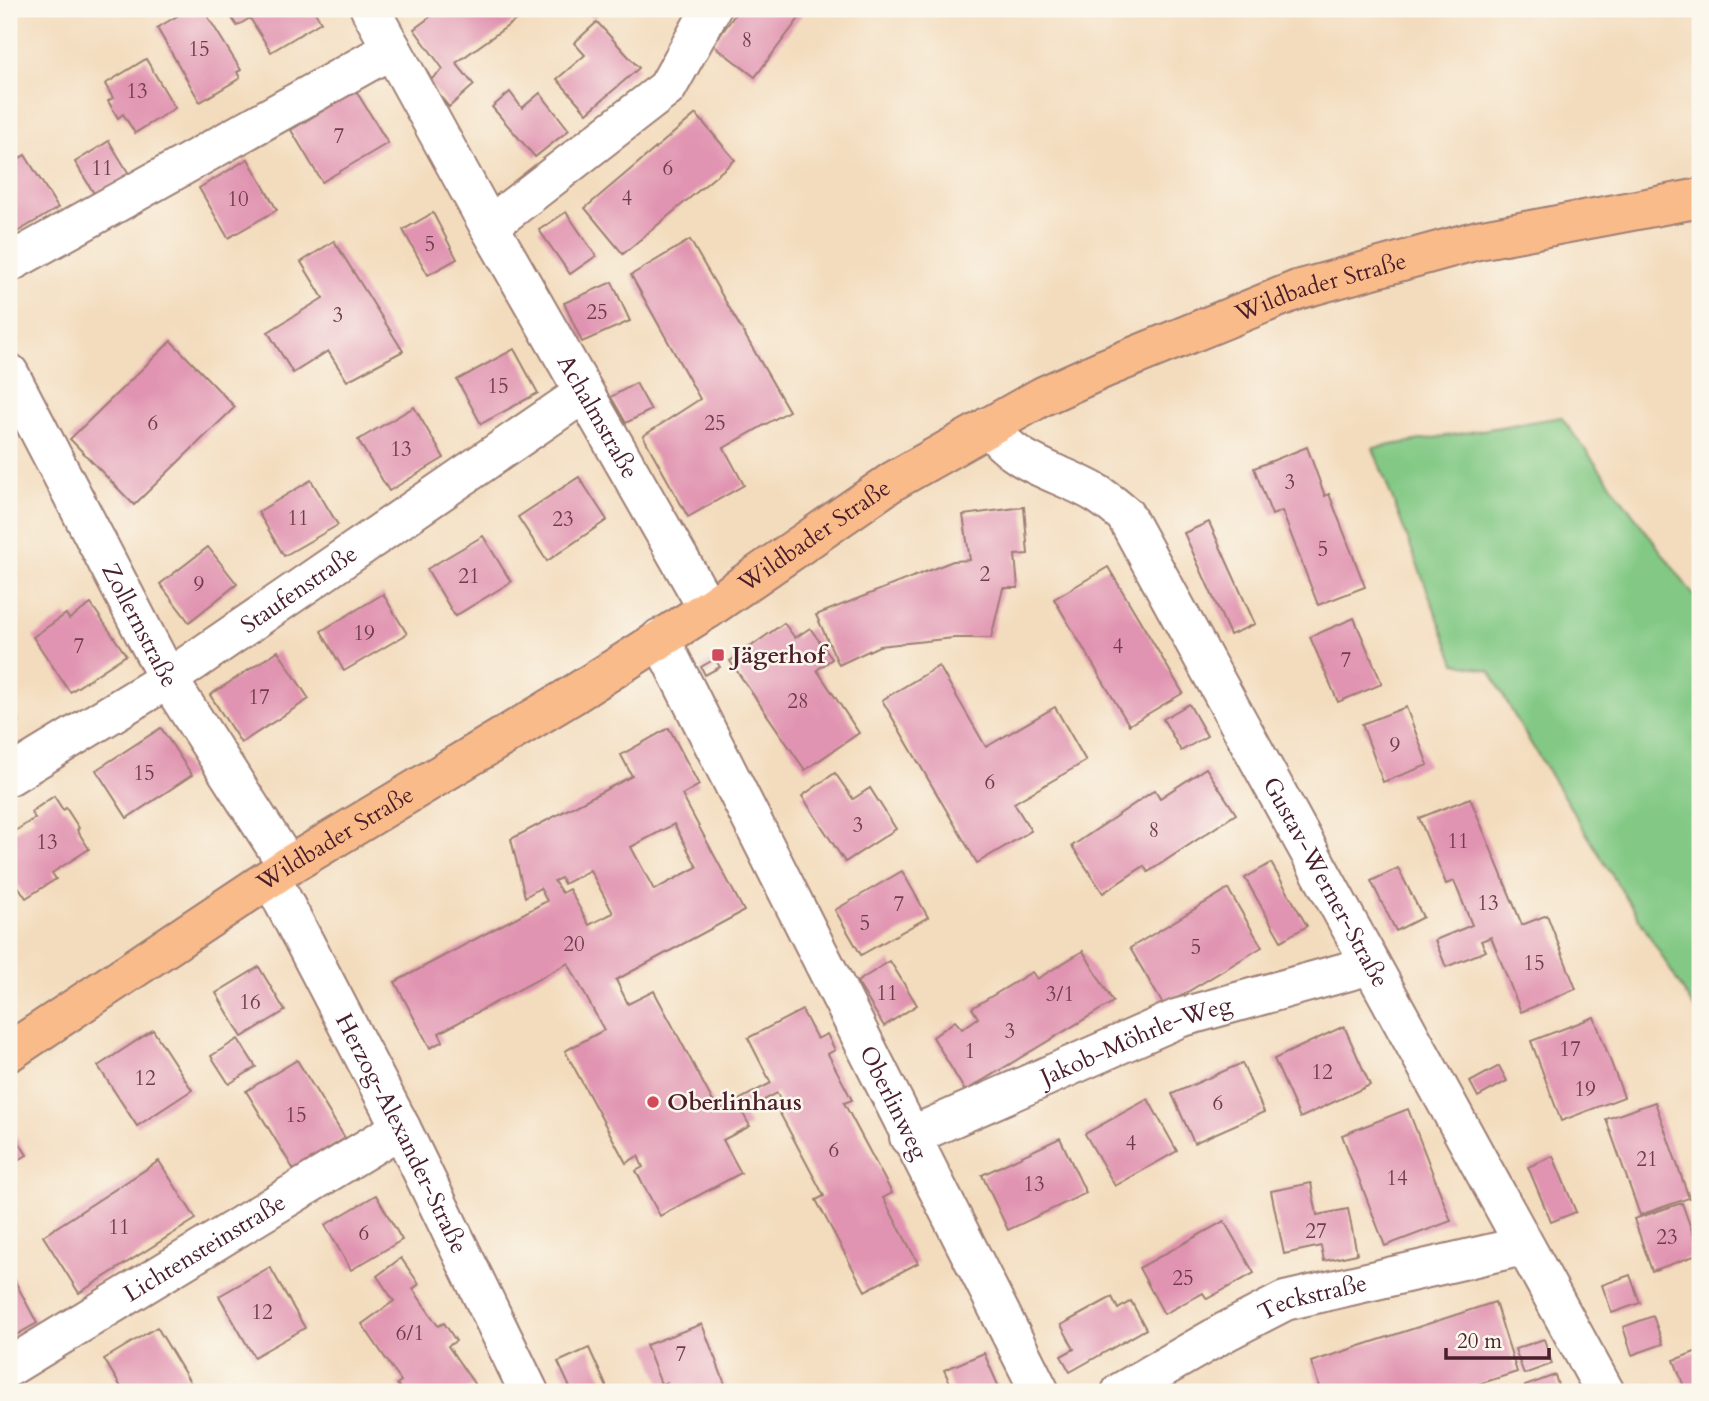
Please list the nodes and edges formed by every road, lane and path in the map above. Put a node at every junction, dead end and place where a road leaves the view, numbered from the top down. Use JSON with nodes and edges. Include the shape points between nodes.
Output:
{"nodes":[{"id":1,"x":370,"y":9,"type":"edge"},
{"id":2,"x":711,"y":9,"type":"edge"},
{"id":3,"x":392,"y":49,"type":"junction"},
{"id":4,"x":1700,"y":198,"type":"edge"},
{"id":5,"x":489,"y":226,"type":"junction"},
{"id":6,"x":9,"y":264,"type":"edge"},
{"id":7,"x":9,"y":373,"type":"edge"},
{"id":8,"x":584,"y":393,"type":"junction"},
{"id":9,"x":989,"y":426,"type":"junction"},
{"id":10,"x":708,"y":608,"type":"junction"},
{"id":11,"x":660,"y":638,"type":"junction"},
{"id":12,"x":167,"y":679,"type":"junction"},
{"id":13,"x":9,"y":776,"type":"edge"},
{"id":14,"x":279,"y":872,"type":"junction"},
{"id":15,"x":1371,"y":965,"type":"junction"},
{"id":16,"x":9,"y":1052,"type":"edge"},
{"id":17,"x":401,"y":1128,"type":"junction"},
{"id":18,"x":909,"y":1137,"type":"junction"},
{"id":19,"x":1523,"y":1246,"type":"junction"},
{"id":20,"x":9,"y":1367,"type":"edge"},
{"id":21,"x":529,"y":1392,"type":"edge"},
{"id":22,"x":1040,"y":1392,"type":"edge"},
{"id":23,"x":1121,"y":1392,"type":"edge"},
{"id":24,"x":1605,"y":1392,"type":"edge"}],
"edges":[{"from":1,"to":3,"type":"street","name":"Achalmstraße"},
{"from":2,"to":5,"type":"street","via":[[667,88]]},
{"from":3,"to":5,"type":"street","name":"Achalmstraße"},
{"from":3,"to":6,"type":"street"},
{"from":4,"to":9,"type":"main road","name":"Wildbader Straße","via":[[1478,240],[1297,290],[1103,369]]},
{"from":5,"to":8,"type":"street","name":"Achalmstraße"},
{"from":7,"to":12,"type":"street","name":"Zollernstraße"},
{"from":8,"to":10,"type":"street","name":"Achalmstraße"},
{"from":8,"to":12,"type":"street","name":"Staufenstraße"},
{"from":9,"to":10,"type":"main road","name":"Wildbader Straße","via":[[893,481]]},
{"from":9,"to":15,"type":"street","name":"Gustav-Werner-Straße","via":[[1022,460],[1099,495],[1125,515]]},
{"from":10,"to":11,"type":"main road","name":"Wildbader Straße"},
{"from":11,"to":14,"type":"main road","name":"Wildbader Straße"},
{"from":11,"to":18,"type":"street","name":"Oberlinweg","via":[[750,810]]},
{"from":12,"to":13,"type":"street","name":"Staufenstraße"},
{"from":12,"to":14,"type":"street","name":"Zollernstraße"},
{"from":14,"to":16,"type":"main road","name":"Wildbader Straße"},
{"from":14,"to":17,"type":"street","name":"Herzog-Alexander-Straße"},
{"from":15,"to":18,"type":"street","name":"Jakob-Möhrle-Weg","via":[[1179,1018]]},
{"from":15,"to":19,"type":"street","name":"Gustav-Werner-Straße"},
{"from":17,"to":20,"type":"street","name":"Lichtensteinstraße"},
{"from":17,"to":21,"type":"street","name":"Herzog-Alexander-Straße"},
{"from":18,"to":22,"type":"street","name":"Oberlinweg"},
{"from":19,"to":23,"type":"street","name":"Teckstraße","via":[[1285,1301]]},
{"from":19,"to":24,"type":"street","name":"Gustav-Werner-Straße"}]}
